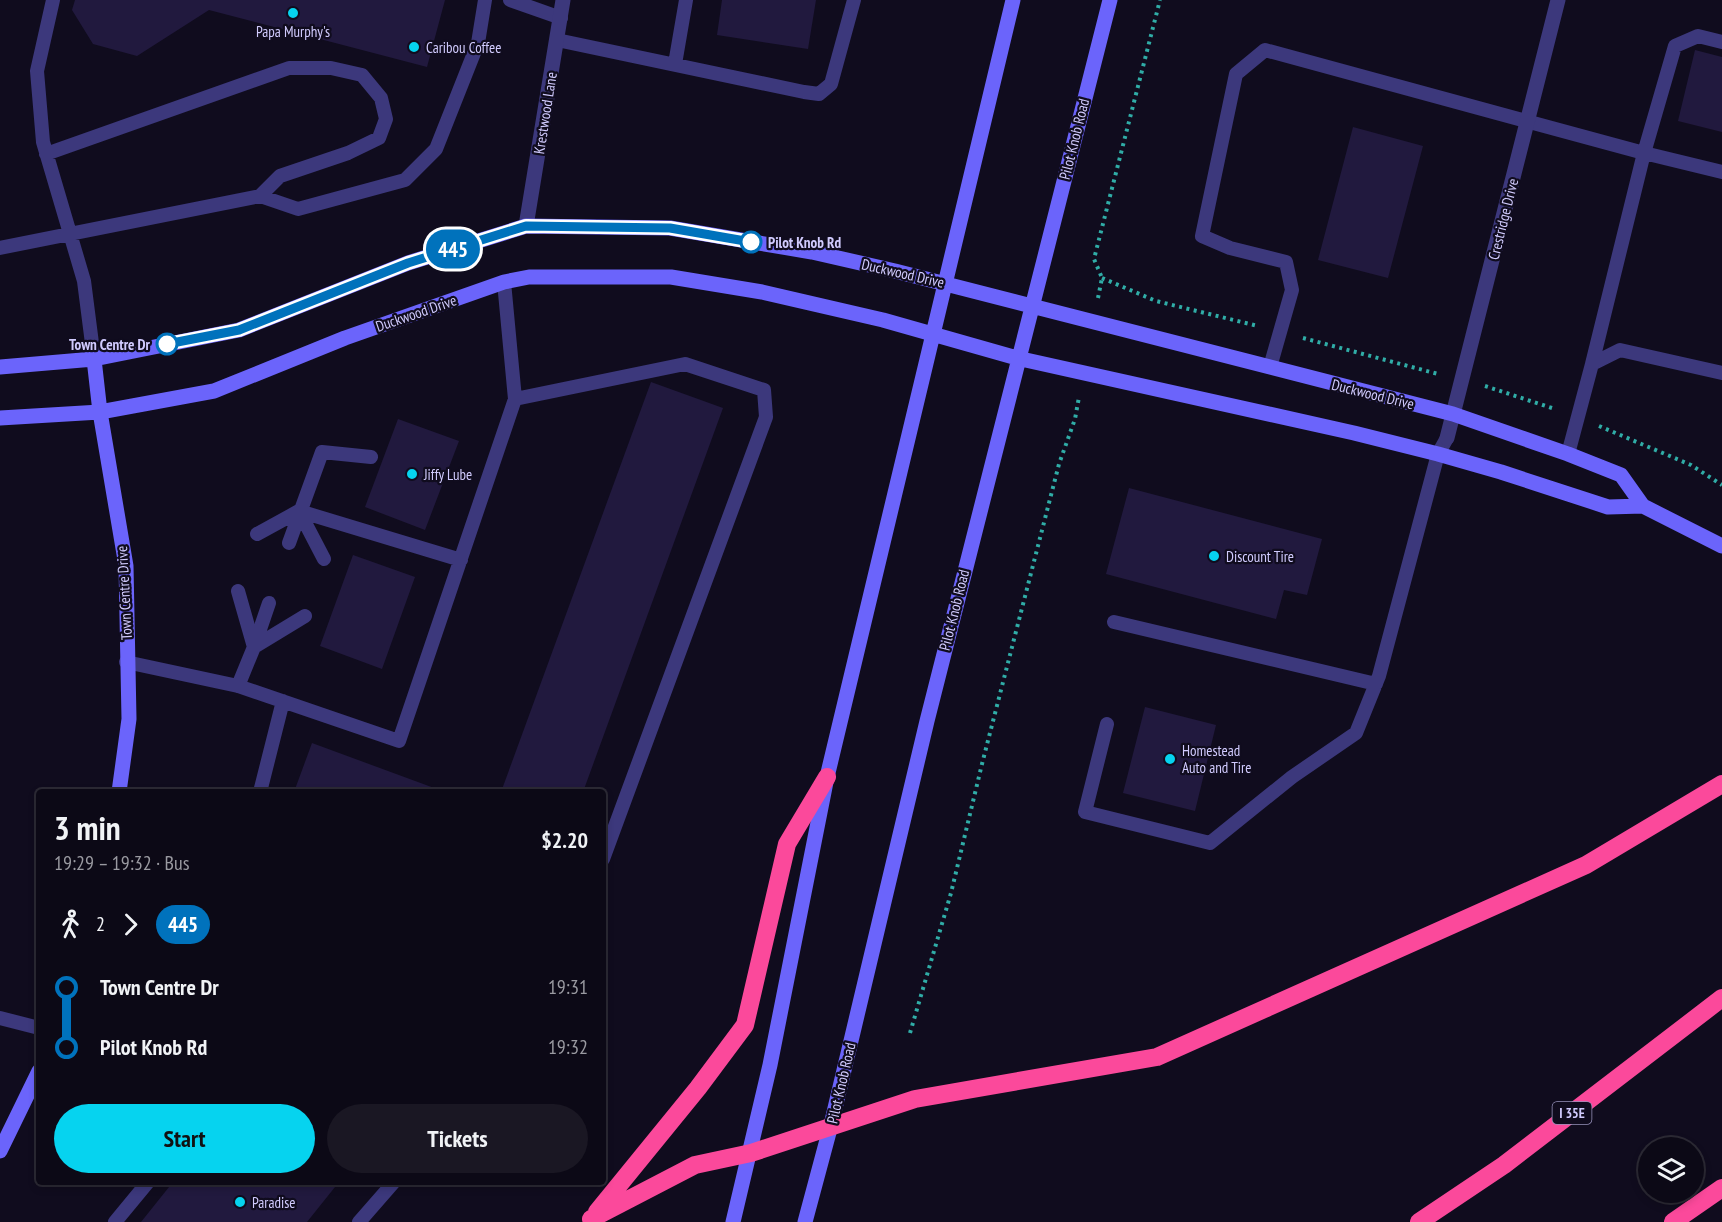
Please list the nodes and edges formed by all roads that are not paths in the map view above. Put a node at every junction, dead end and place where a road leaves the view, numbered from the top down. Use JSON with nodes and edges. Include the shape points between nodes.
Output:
{"nodes":[{"id":1,"x":53,"y":0,"type":"edge"},
{"id":2,"x":485,"y":0,"type":"edge"},
{"id":3,"x":510,"y":0,"type":"edge"},
{"id":4,"x":563,"y":0,"type":"edge"},
{"id":5,"x":686,"y":0,"type":"edge"},
{"id":6,"x":854,"y":0,"type":"edge"},
{"id":7,"x":1013,"y":0,"type":"edge"},
{"id":8,"x":1110,"y":0,"type":"edge"},
{"id":9,"x":1558,"y":0,"type":"edge"},
{"id":10,"x":561,"y":18,"type":"junction"},
{"id":11,"x":557,"y":40,"type":"junction"},
{"id":12,"x":1722,"y":42,"type":"edge"},
{"id":13,"x":675,"y":64,"type":"junction"},
{"id":14,"x":1527,"y":122,"type":"junction"},
{"id":15,"x":46,"y":153,"type":"junction"},
{"id":16,"x":1644,"y":153,"type":"junction"},
{"id":17,"x":1722,"y":172,"type":"edge"},
{"id":18,"x":260,"y":196,"type":"junction"},
{"id":19,"x":526,"y":226,"type":"junction"},
{"id":20,"x":70,"y":234,"type":"junction"},
{"id":21,"x":0,"y":248,"type":"edge"},
{"id":22,"x":504,"y":282,"type":"junction"},
{"id":23,"x":944,"y":283,"type":"junction"},
{"id":24,"x":1031,"y":305,"type":"junction"},
{"id":25,"x":932,"y":334,"type":"junction"},
{"id":26,"x":1017,"y":358,"type":"junction"},
{"id":27,"x":94,"y":359,"type":"junction"},
{"id":28,"x":1592,"y":364,"type":"junction"},
{"id":29,"x":0,"y":367,"type":"edge"},
{"id":30,"x":1270,"y":367,"type":"junction"},
{"id":31,"x":1722,"y":373,"type":"edge"},
{"id":32,"x":515,"y":399,"type":"junction"},
{"id":33,"x":100,"y":412,"type":"junction"},
{"id":34,"x":1453,"y":414,"type":"junction"},
{"id":35,"x":0,"y":418,"type":"edge"},
{"id":36,"x":1447,"y":438,"type":"joint"},
{"id":37,"x":1438,"y":454,"type":"junction"},
{"id":38,"x":1568,"y":454,"type":"junction"},
{"id":39,"x":371,"y":458,"type":"dead end"},
{"id":40,"x":1643,"y":506,"type":"junction"},
{"id":41,"x":299,"y":511,"type":"junction"},
{"id":42,"x":257,"y":534,"type":"dead end"},
{"id":43,"x":289,"y":543,"type":"dead end"},
{"id":44,"x":1722,"y":546,"type":"edge"},
{"id":45,"x":324,"y":559,"type":"dead end"},
{"id":46,"x":462,"y":560,"type":"junction"},
{"id":47,"x":238,"y":591,"type":"dead end"},
{"id":48,"x":269,"y":603,"type":"dead end"},
{"id":49,"x":305,"y":616,"type":"dead end"},
{"id":50,"x":1114,"y":622,"type":"dead end"},
{"id":51,"x":254,"y":647,"type":"junction"},
{"id":52,"x":126,"y":662,"type":"junction"},
{"id":53,"x":1376,"y":684,"type":"junction"},
{"id":54,"x":238,"y":686,"type":"junction"},
{"id":55,"x":283,"y":701,"type":"junction"},
{"id":56,"x":1107,"y":724,"type":"dead end"},
{"id":57,"x":827,"y":777,"type":"junction"},
{"id":58,"x":1722,"y":784,"type":"edge"},
{"id":59,"x":119,"y":789,"type":"edge"},
{"id":60,"x":261,"y":789,"type":"edge"},
{"id":61,"x":606,"y":851,"type":"edge"},
{"id":62,"x":1722,"y":998,"type":"edge"},
{"id":63,"x":0,"y":1018,"type":"edge"},
{"id":64,"x":36,"y":1027,"type":"edge"},
{"id":65,"x":36,"y":1077,"type":"edge"},
{"id":66,"x":831,"y":1125,"type":"junction"},
{"id":67,"x":0,"y":1151,"type":"edge"},
{"id":68,"x":751,"y":1153,"type":"junction"},
{"id":69,"x":146,"y":1185,"type":"edge"},
{"id":70,"x":391,"y":1185,"type":"edge"},
{"id":71,"x":1722,"y":1188,"type":"edge"},
{"id":72,"x":589,"y":1221,"type":"edge"},
{"id":73,"x":115,"y":1222,"type":"edge"},
{"id":74,"x":359,"y":1222,"type":"edge"},
{"id":75,"x":733,"y":1222,"type":"edge"},
{"id":76,"x":805,"y":1222,"type":"edge"},
{"id":77,"x":1419,"y":1222,"type":"edge"},
{"id":78,"x":1673,"y":1222,"type":"edge"}],
"edges":[{"from":1,"to":15,"type":"lane","via":[[37,71]]},
{"from":2,"to":18,"type":"lane","via":[[478,43],[436,149],[405,180],[298,209]]},
{"from":3,"to":10,"type":"lane"},
{"from":4,"to":10,"type":"street","name":"Krestwood Lane"},
{"from":5,"to":13,"type":"lane"},
{"from":6,"to":13,"type":"lane","via":[[831,84],[819,94]]},
{"from":7,"to":23,"type":"street"},
{"from":8,"to":24,"type":"street","name":"Pilot Knob Road"},
{"from":9,"to":14,"type":"street","name":"Crestridge Drive"},
{"from":10,"to":11,"type":"street","name":"Krestwood Lane"},
{"from":11,"to":13,"type":"lane"},
{"from":11,"to":19,"type":"street","name":"Krestwood Lane"},
{"from":12,"to":16,"type":"lane","via":[[1698,36],[1675,46]]},
{"from":14,"to":16,"type":"lane"},
{"from":14,"to":30,"type":"lane","via":[[1265,50],[1236,74],[1202,236],[1230,248],[1286,261],[1292,290]]},
{"from":14,"to":34,"type":"street","name":"Crestridge Drive"},
{"from":15,"to":18,"type":"lane","via":[[289,68],[331,68],[362,75],[381,98],[386,119],[379,138],[280,176]]},
{"from":15,"to":20,"type":"lane"},
{"from":16,"to":17,"type":"lane"},
{"from":16,"to":28,"type":"lane"},
{"from":18,"to":20,"type":"lane"},
{"from":19,"to":23,"type":"street","name":"Duckwood Drive","via":[[670,228],[812,252]]},
{"from":19,"to":27,"type":"street","name":"Duckwood Drive","via":[[408,263],[239,330]]},
{"from":20,"to":21,"type":"lane"},
{"from":20,"to":27,"type":"lane","via":[[84,281]]},
{"from":22,"to":25,"type":"street","name":"Duckwood Drive","via":[[529,277],[671,277],[762,292]]},
{"from":22,"to":32,"type":"lane"},
{"from":22,"to":33,"type":"street","name":"Duckwood Drive","via":[[345,338],[214,391]]},
{"from":23,"to":24,"type":"street","name":"Duckwood Drive"},
{"from":23,"to":25,"type":"street"},
{"from":24,"to":26,"type":"street","name":"Pilot Knob Road"},
{"from":24,"to":30,"type":"street","name":"Duckwood Drive"},
{"from":25,"to":26,"type":"street","name":"Duckwood Drive"},
{"from":25,"to":57,"type":"street"},
{"from":26,"to":37,"type":"street","name":"Duckwood Drive"},
{"from":26,"to":66,"type":"street","name":"Pilot Knob Road"},
{"from":27,"to":29,"type":"street","name":"Duckwood Drive"},
{"from":27,"to":33,"type":"street","name":"Town Centre Drive"},
{"from":28,"to":31,"type":"lane","via":[[1620,350]]},
{"from":28,"to":38,"type":"lane"},
{"from":30,"to":34,"type":"street","name":"Duckwood Drive"},
{"from":32,"to":46,"type":"lane"},
{"from":32,"to":61,"type":"lane","via":[[685,364],[764,390],[766,417]]},
{"from":33,"to":35,"type":"street","name":"Duckwood Drive"},
{"from":33,"to":52,"type":"street","name":"Town Centre Drive","via":[[126,566]]},
{"from":34,"to":36,"type":"street","name":"Crestridge Drive"},
{"from":34,"to":38,"type":"street","name":"Duckwood Drive"},
{"from":36,"to":37,"type":"lane"},
{"from":37,"to":40,"type":"street","name":"Duckwood Drive","via":[[1608,507]]},
{"from":37,"to":53,"type":"lane"},
{"from":38,"to":40,"type":"street","name":"Duckwood Drive","via":[[1621,476]]},
{"from":39,"to":41,"type":"lane","via":[[322,452]]},
{"from":40,"to":44,"type":"street","name":"Duckwood Drive"},
{"from":41,"to":42,"type":"lane"},
{"from":41,"to":43,"type":"lane"},
{"from":41,"to":45,"type":"lane"},
{"from":41,"to":46,"type":"lane"},
{"from":46,"to":55,"type":"lane","via":[[399,741]]},
{"from":47,"to":51,"type":"lane"},
{"from":48,"to":51,"type":"lane"},
{"from":49,"to":51,"type":"lane"},
{"from":50,"to":53,"type":"lane"},
{"from":51,"to":54,"type":"lane"},
{"from":52,"to":54,"type":"lane"},
{"from":52,"to":59,"type":"street","name":"Town Centre Drive","via":[[129,719]]},
{"from":53,"to":56,"type":"lane","via":[[1356,733],[1292,777],[1210,843],[1085,812]]},
{"from":54,"to":55,"type":"lane"},
{"from":55,"to":60,"type":"lane"},
{"from":57,"to":68,"type":"street"},
{"from":57,"to":72,"type":"highway","via":[[787,844],[745,1025]]},
{"from":58,"to":66,"type":"highway","via":[[1586,865],[1157,1057],[915,1099]]},
{"from":62,"to":77,"type":"highway","number":"I 35E","via":[[1504,1165]]},
{"from":63,"to":64,"type":"lane"},
{"from":65,"to":67,"type":"street"},
{"from":66,"to":68,"type":"highway"},
{"from":66,"to":76,"type":"street","name":"Pilot Knob Road"},
{"from":68,"to":72,"type":"highway","via":[[695,1165]]},
{"from":68,"to":75,"type":"street"},
{"from":69,"to":73,"type":"lane"},
{"from":70,"to":74,"type":"lane"},
{"from":71,"to":78,"type":"highway"}]}
